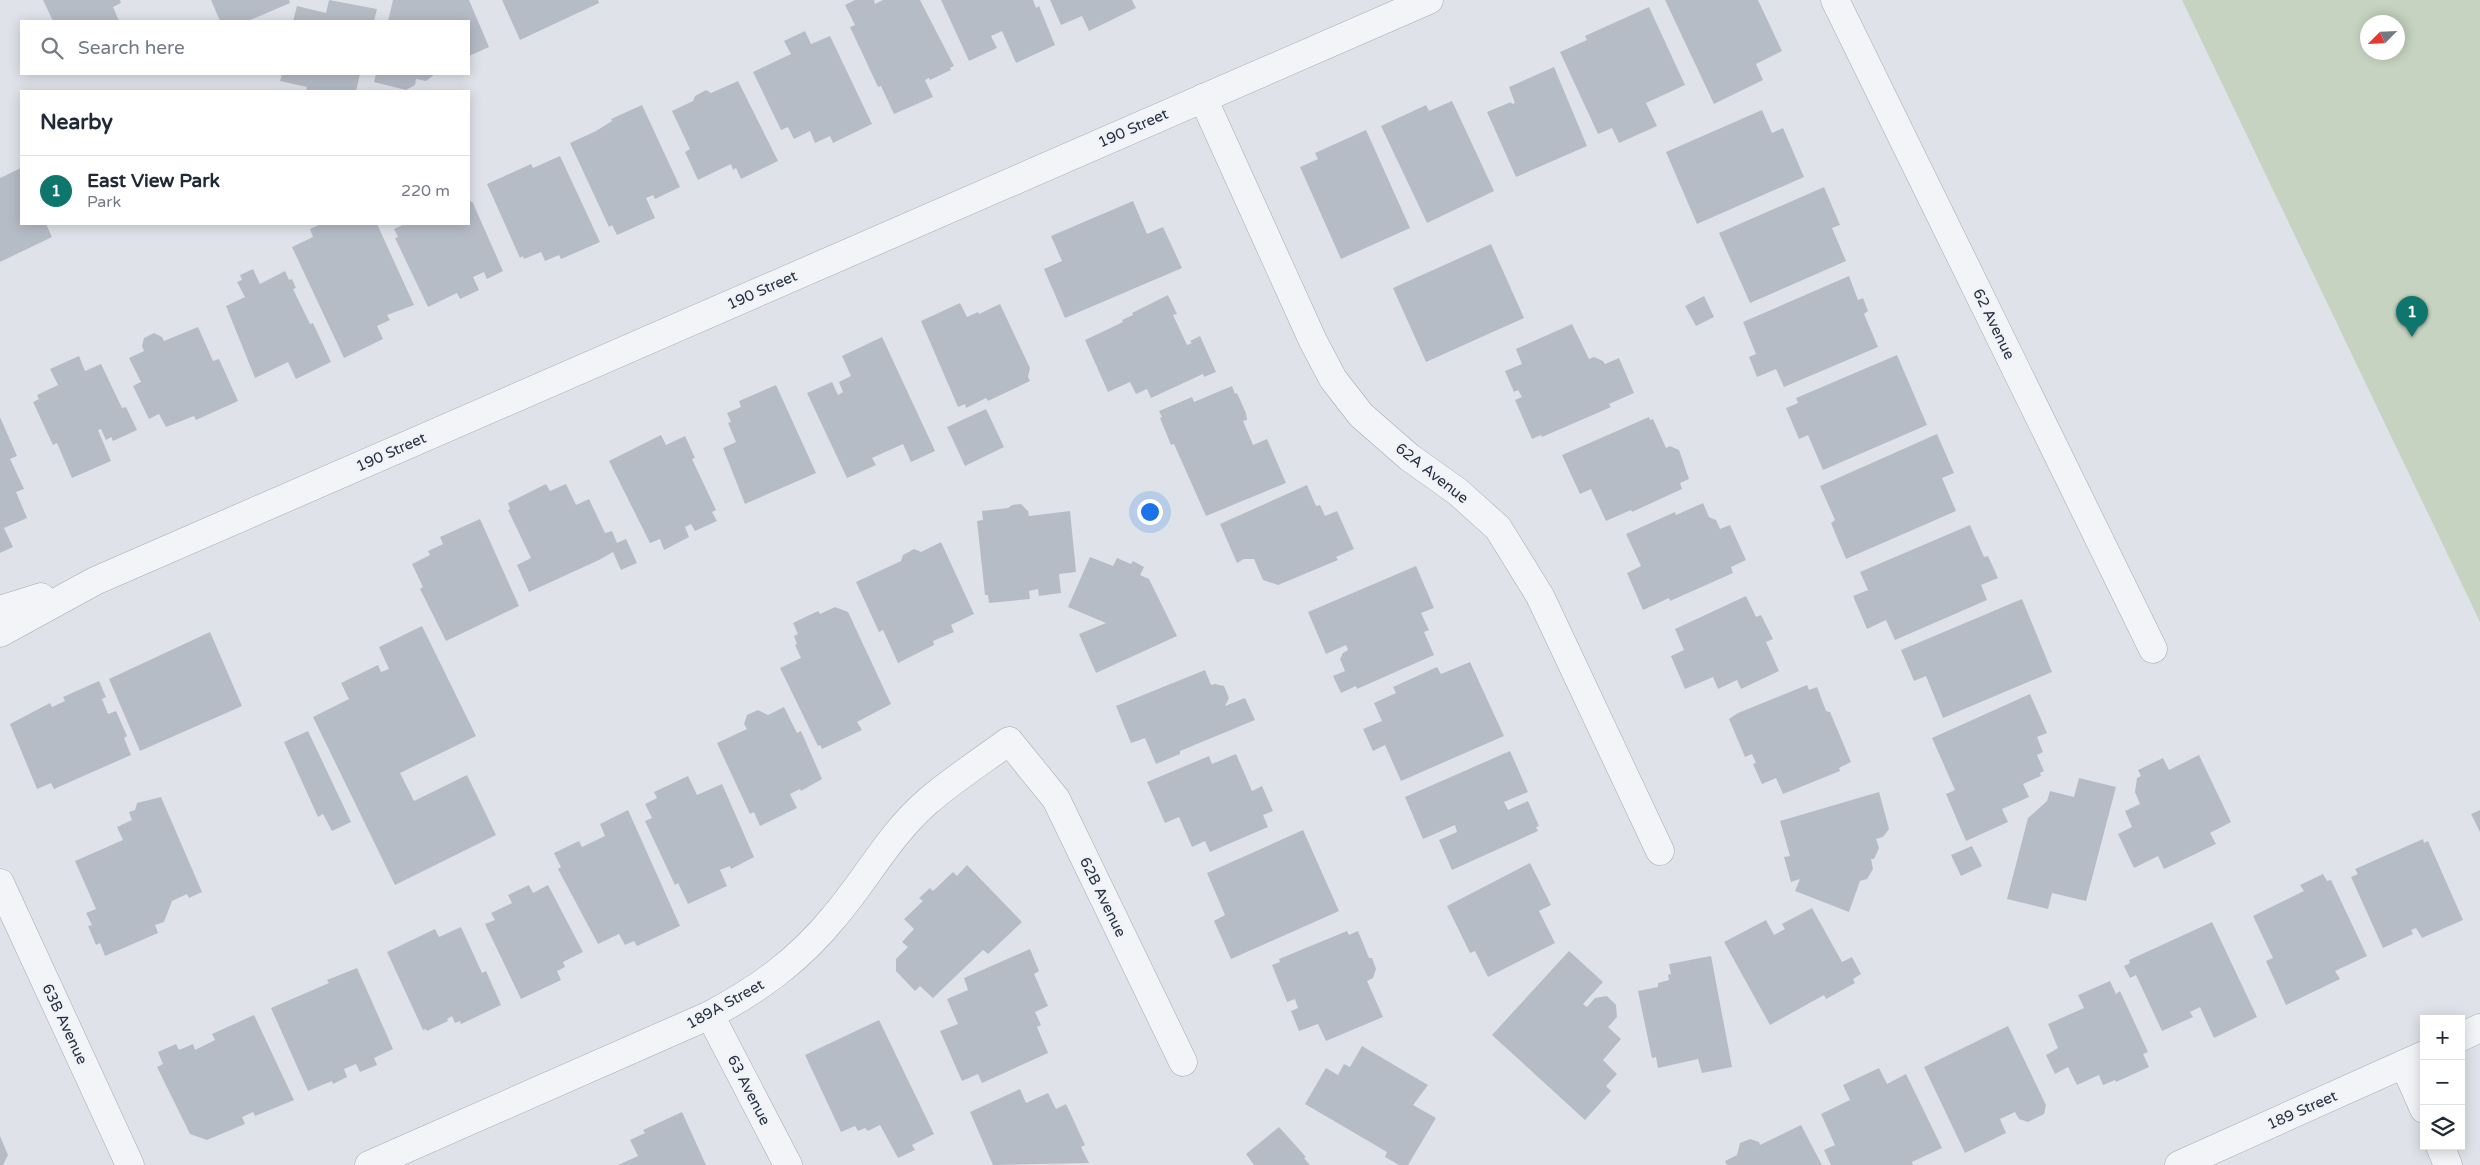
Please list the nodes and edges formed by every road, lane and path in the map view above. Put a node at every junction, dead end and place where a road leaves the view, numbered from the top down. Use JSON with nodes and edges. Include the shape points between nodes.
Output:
{"nodes":[{"id":1,"x":1429,"y":0,"type":"edge"},
{"id":2,"x":1835,"y":0,"type":"edge"},
{"id":3,"x":1203,"y":98,"type":"junction"},
{"id":4,"x":95,"y":581,"type":"junction"},
{"id":5,"x":0,"y":610,"type":"edge"},
{"id":6,"x":0,"y":633,"type":"edge"},
{"id":7,"x":2153,"y":649,"type":"dead end"},
{"id":8,"x":1009,"y":741,"type":"joint"},
{"id":9,"x":1660,"y":851,"type":"dead end"},
{"id":10,"x":0,"y":883,"type":"edge"},
{"id":11,"x":710,"y":1015,"type":"junction"},
{"id":12,"x":2480,"y":1028,"type":"edge"},
{"id":13,"x":2465,"y":1035,"type":"edge"},
{"id":14,"x":2414,"y":1059,"type":"edge"},
{"id":15,"x":1183,"y":1062,"type":"dead end"},
{"id":16,"x":2423,"y":1105,"type":"edge"},
{"id":17,"x":2442,"y":1150,"type":"edge"},
{"id":18,"x":130,"y":1165,"type":"edge"},
{"id":19,"x":369,"y":1165,"type":"edge"},
{"id":20,"x":788,"y":1165,"type":"edge"},
{"id":21,"x":2179,"y":1165,"type":"edge"},
{"id":22,"x":2448,"y":1165,"type":"edge"}],
"edges":[{"from":1,"to":3,"type":"street","name":"190 Street"},
{"from":2,"to":7,"type":"street","name":"62 Avenue"},
{"from":3,"to":4,"type":"street","name":"190 Street"},
{"from":3,"to":9,"type":"street","name":"62A Avenue","via":[[1313,340],[1334,379],[1361,415],[1498,528],[1540,596]]},
{"from":4,"to":5,"type":"street","name":"190 Street"},
{"from":4,"to":6,"type":"street","name":"190 Street"},
{"from":8,"to":11,"type":"street","name":"189A Street","via":[[926,802],[886,847],[834,918],[788,966],[747,996]]},
{"from":8,"to":15,"type":"street","name":"62B Avenue","via":[[1056,799]]},
{"from":10,"to":18,"type":"street","name":"63B Avenue"},
{"from":11,"to":19,"type":"street","name":"189A Street"},
{"from":11,"to":20,"type":"street","name":"63 Avenue"},
{"from":12,"to":13,"type":"street"},
{"from":14,"to":16,"type":"street"},
{"from":14,"to":21,"type":"street","name":"189 Street"},
{"from":17,"to":22,"type":"street"}]}
